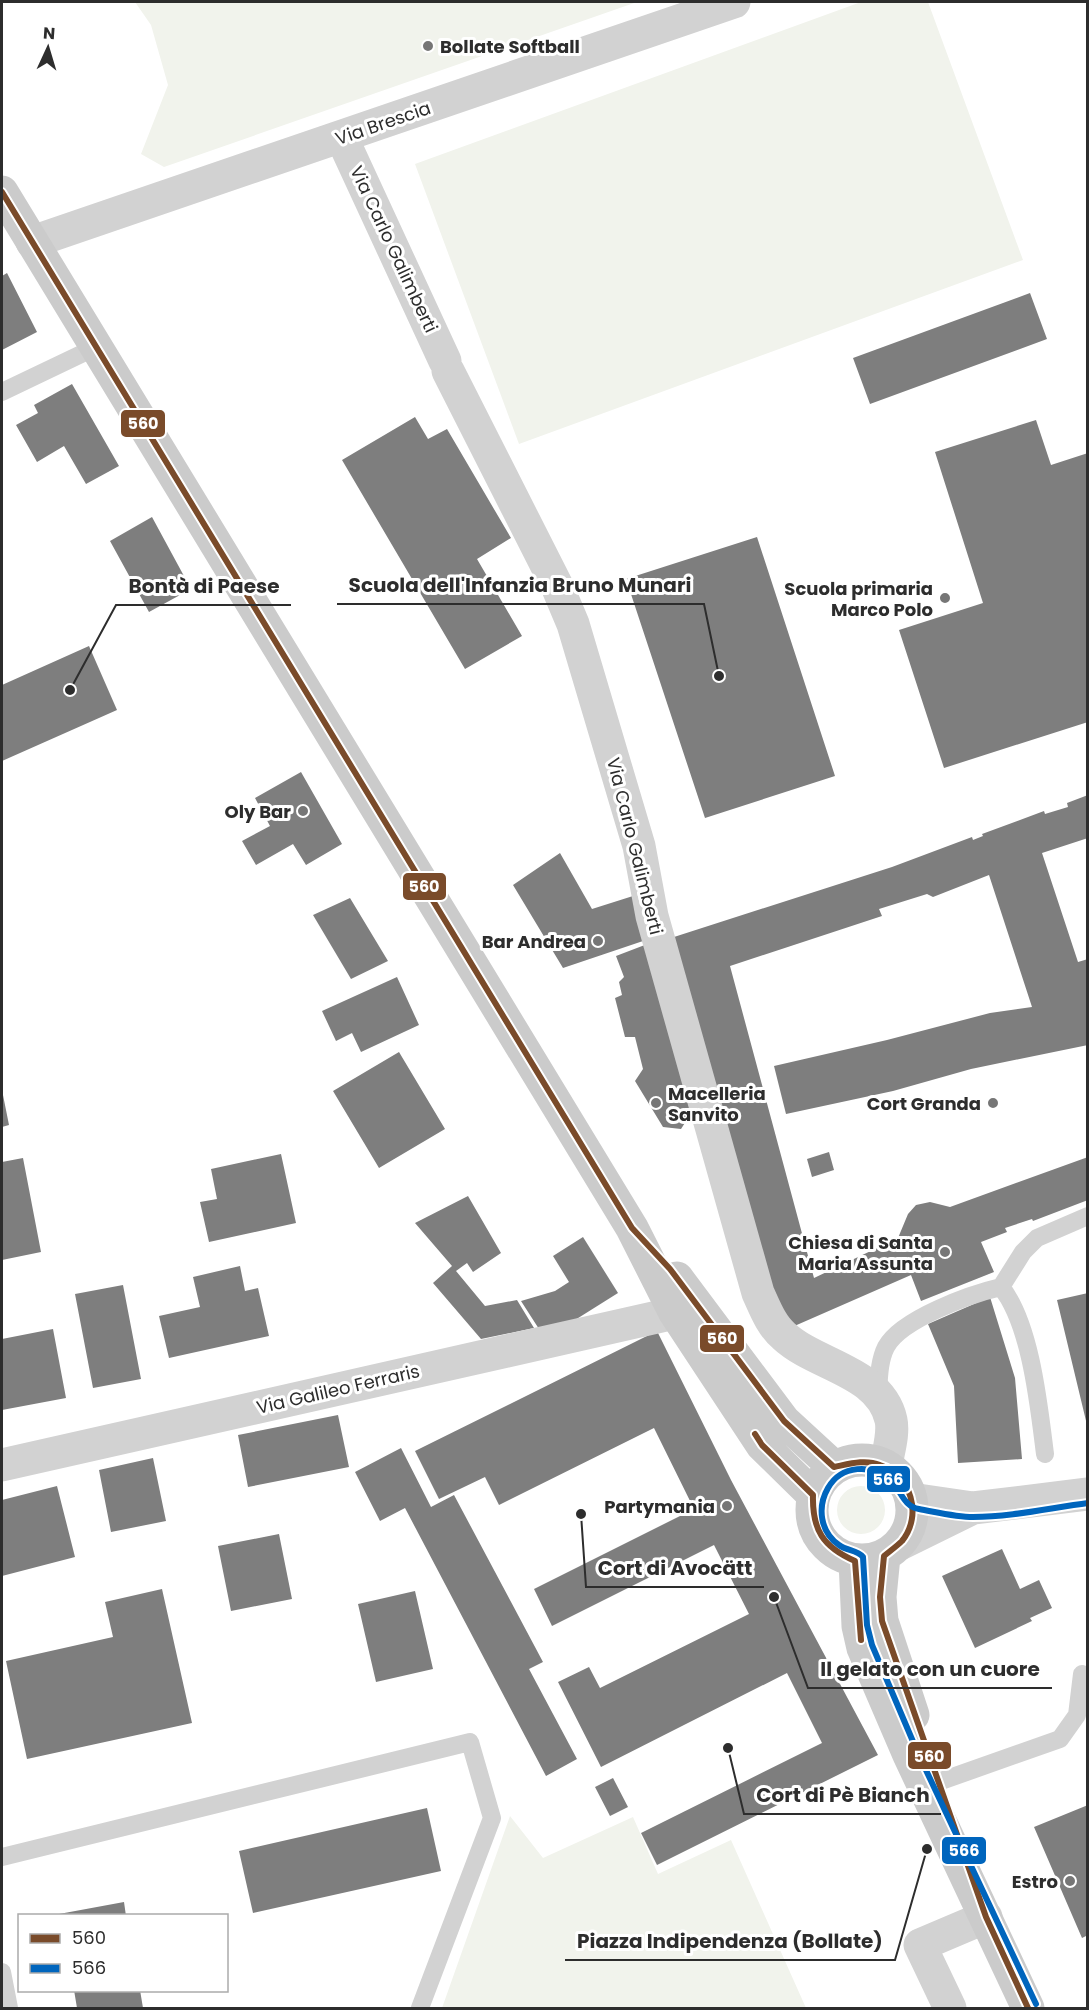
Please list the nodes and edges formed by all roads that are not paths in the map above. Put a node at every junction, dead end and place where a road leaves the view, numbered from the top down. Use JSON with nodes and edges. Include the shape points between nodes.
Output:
{"nodes":[{"id":1,"x":734,"y":2,"type":"edge"},
{"id":2,"x":342,"y":138,"type":"junction"},
{"id":3,"x":2,"y":192,"type":"edge"},
{"id":4,"x":32,"y":242,"type":"junction"},
{"id":5,"x":96,"y":347,"type":"junction"},
{"id":6,"x":2,"y":392,"type":"edge"},
{"id":7,"x":1088,"y":1216,"type":"edge"},
{"id":8,"x":632,"y":1228,"type":"junction"},
{"id":9,"x":1001,"y":1287,"type":"junction"},
{"id":10,"x":675,"y":1313,"type":"junction"},
{"id":11,"x":878,"y":1393,"type":"junction"},
{"id":12,"x":1045,"y":1454,"type":"dead end"},
{"id":13,"x":2,"y":1465,"type":"edge"},
{"id":14,"x":886,"y":1466,"type":"junction"},
{"id":15,"x":834,"y":1467,"type":"junction"},
{"id":16,"x":1088,"y":1494,"type":"edge"},
{"id":17,"x":813,"y":1495,"type":"junction"},
{"id":18,"x":911,"y":1496,"type":"junction"},
{"id":19,"x":974,"y":1508,"type":"junction"},
{"id":20,"x":880,"y":1553,"type":"junction"},
{"id":21,"x":1082,"y":1674,"type":"dead end"},
{"id":22,"x":931,"y":1785,"type":"junction"},
{"id":23,"x":2,"y":1857,"type":"edge"},
{"id":24,"x":986,"y":1917,"type":"junction"},
{"id":25,"x":2,"y":1972,"type":"edge"},
{"id":26,"x":9,"y":2008,"type":"edge"},
{"id":27,"x":420,"y":2008,"type":"edge"},
{"id":28,"x":950,"y":2008,"type":"edge"},
{"id":29,"x":1028,"y":2008,"type":"edge"}],
"edges":[{"from":1,"to":2,"type":"street","name":"Via Brescia"},
{"from":2,"to":4,"type":"street","name":"Via Brescia"},
{"from":2,"to":11,"type":"street","name":"Via Carlo Galimberti","via":[[447,366],[573,624],[639,846],[652,916],[749,1261],[768,1316],[782,1335]]},
{"from":3,"to":4,"type":"street"},
{"from":4,"to":5,"type":"street"},
{"from":5,"to":6,"type":"lane"},
{"from":5,"to":8,"type":"street"},
{"from":7,"to":9,"type":"lane","via":[[1037,1238]]},
{"from":8,"to":10,"type":"street"},
{"from":8,"to":15,"type":"street","via":[[670,1269],[784,1421]]},
{"from":9,"to":11,"type":"lane","via":[[911,1323],[887,1345]]},
{"from":9,"to":12,"type":"lane","via":[[1013,1306],[1035,1378]]},
{"from":10,"to":13,"type":"street","name":"Via Galileo Ferraris"},
{"from":10,"to":17,"type":"street","via":[[762,1445]]},
{"from":11,"to":14,"type":"street","via":[[891,1420]]},
{"from":14,"to":15,"type":"street","via":[[869,1460]]},
{"from":14,"to":18,"type":"street","via":[[902,1479]]},
{"from":15,"to":17,"type":"street","via":[[821,1479]]},
{"from":16,"to":19,"type":"street"},
{"from":17,"to":20,"type":"street","via":[[811,1517],[819,1538],[834,1553]]},
{"from":18,"to":19,"type":"street"},
{"from":18,"to":20,"type":"street","via":[[913,1513],[909,1529]]},
{"from":19,"to":20,"type":"street"},
{"from":20,"to":22,"type":"street","via":[[882,1620]]},
{"from":21,"to":22,"type":"lane","via":[[1077,1714],[1060,1739]]},
{"from":22,"to":24,"type":"street"},
{"from":23,"to":27,"type":"lane","via":[[470,1742],[492,1818]]},
{"from":24,"to":28,"type":"street","via":[[920,1945]]},
{"from":24,"to":29,"type":"street"},
{"from":25,"to":26,"type":"lane"}]}
